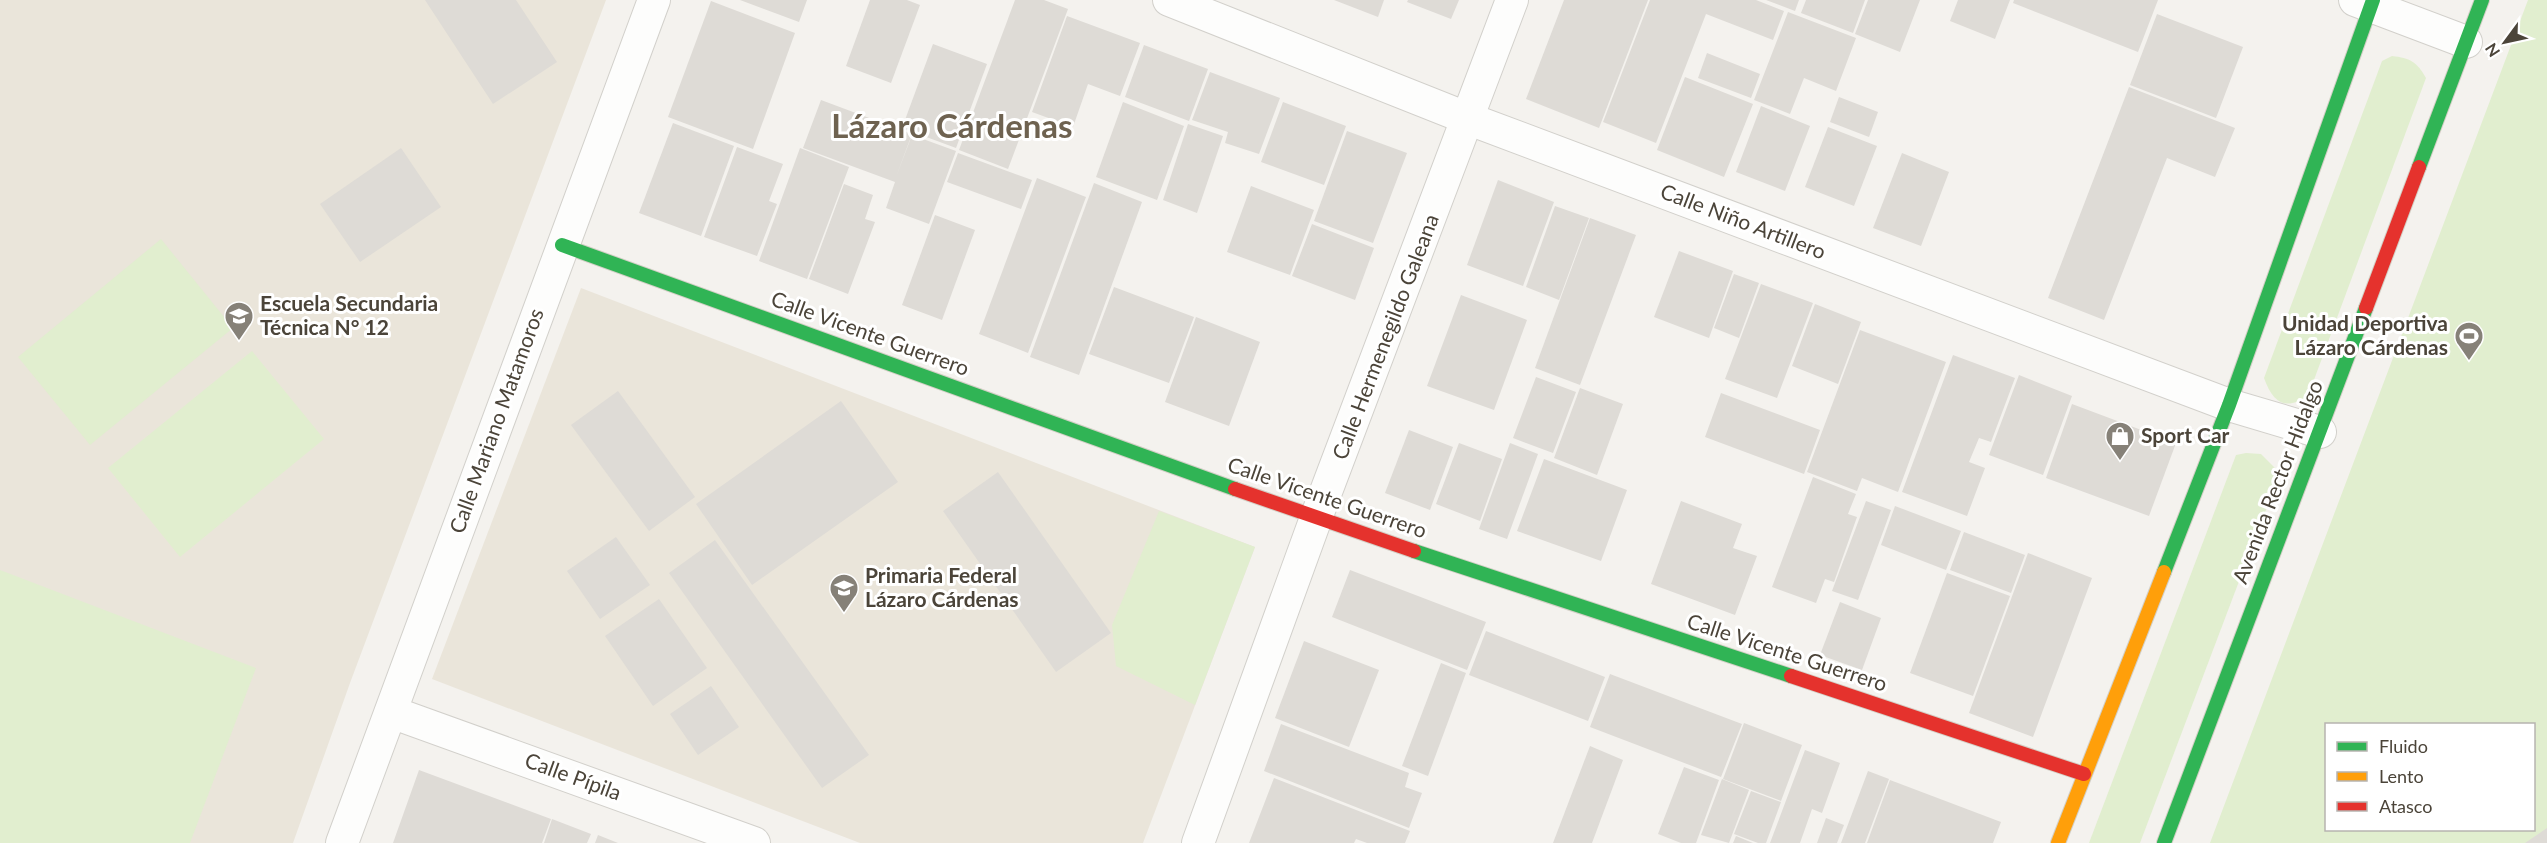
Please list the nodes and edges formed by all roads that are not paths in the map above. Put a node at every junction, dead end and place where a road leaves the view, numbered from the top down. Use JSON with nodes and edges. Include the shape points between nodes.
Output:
{"nodes":[{"id":1,"x":654,"y":0,"type":"edge"},
{"id":2,"x":1170,"y":0,"type":"edge"},
{"id":3,"x":1512,"y":0,"type":"edge"},
{"id":4,"x":2482,"y":0,"type":"edge"},
{"id":5,"x":2367,"y":2,"type":"edge"},
{"id":6,"x":2466,"y":42,"type":"junction"},
{"id":7,"x":1469,"y":119,"type":"junction"},
{"id":8,"x":562,"y":245,"type":"junction"},
{"id":9,"x":2229,"y":405,"type":"junction"},
{"id":10,"x":2320,"y":432,"type":"junction"},
{"id":11,"x":1316,"y":518,"type":"junction"},
{"id":12,"x":391,"y":712,"type":"junction"},
{"id":13,"x":2084,"y":774,"type":"junction"},
{"id":14,"x":342,"y":843,"type":"edge"},
{"id":15,"x":754,"y":843,"type":"edge"},
{"id":16,"x":1198,"y":843,"type":"edge"},
{"id":17,"x":2058,"y":843,"type":"edge"},
{"id":18,"x":2164,"y":843,"type":"edge"}],
"edges":[{"from":1,"to":8,"type":"street","name":"Calle Mariano Matamoros"},
{"from":2,"to":7,"type":"street","name":"Calle Niño Artillero"},
{"from":3,"to":7,"type":"street","name":"Calle Hermenegildo Galeana"},
{"from":4,"to":6,"type":"street","name":"Avenida Rector Hidalgo"},
{"from":5,"to":6,"type":"street"},
{"from":5,"to":9,"type":"street"},
{"from":6,"to":10,"type":"street","name":"Avenida Rector Hidalgo"},
{"from":7,"to":9,"type":"street","name":"Calle Niño Artillero"},
{"from":7,"to":11,"type":"street","name":"Calle Hermenegildo Galeana"},
{"from":8,"to":11,"type":"street","name":"Calle Vicente Guerrero"},
{"from":8,"to":12,"type":"street","name":"Calle Mariano Matamoros"},
{"from":9,"to":10,"type":"street","name":"Calle Niño Artillero"},
{"from":9,"to":13,"type":"street"},
{"from":10,"to":18,"type":"street","name":"Avenida Rector Hidalgo"},
{"from":11,"to":13,"type":"street","name":"Calle Vicente Guerrero"},
{"from":11,"to":16,"type":"street","name":"Calle Hermenegildo Galeana"},
{"from":12,"to":14,"type":"street","name":"Calle Mariano Matamoros"},
{"from":12,"to":15,"type":"street","name":"Calle Pípila"},
{"from":13,"to":17,"type":"street"}]}
